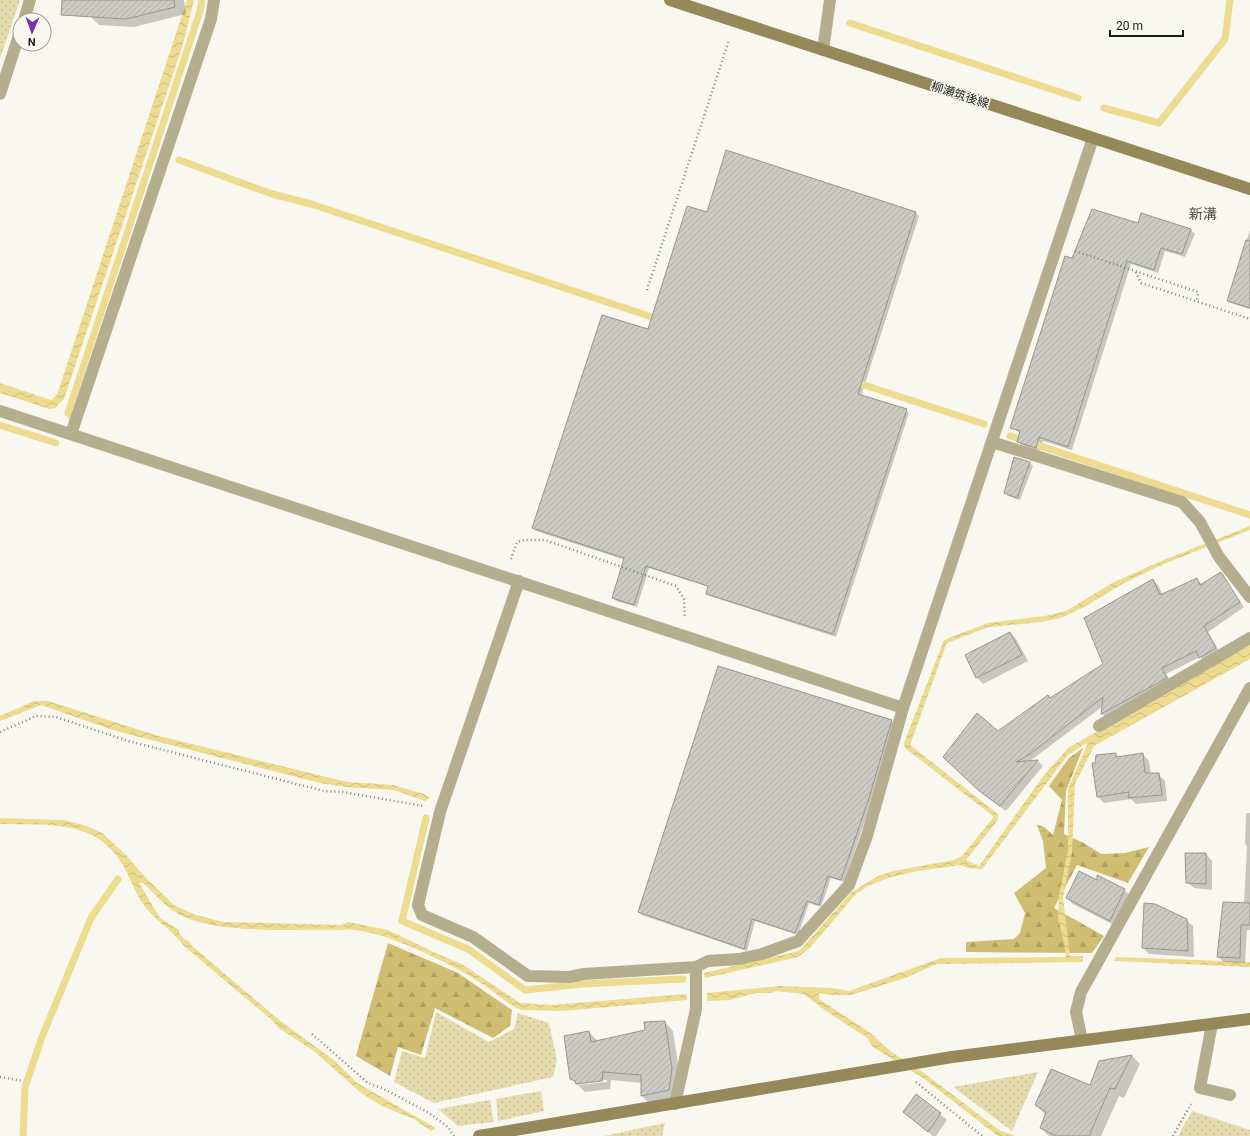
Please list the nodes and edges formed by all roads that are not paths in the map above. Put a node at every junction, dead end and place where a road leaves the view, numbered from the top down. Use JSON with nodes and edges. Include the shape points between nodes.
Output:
{"nodes":[{"id":1,"x":30,"y":0,"type":"edge"},
{"id":2,"x":214,"y":0,"type":"edge"},
{"id":3,"x":670,"y":0,"type":"edge"},
{"id":4,"x":830,"y":0,"type":"edge"},
{"id":5,"x":26,"y":12,"type":"edge"},
{"id":6,"x":823,"y":50,"type":"junction"},
{"id":7,"x":14,"y":52,"type":"edge"},
{"id":8,"x":0,"y":94,"type":"edge"},
{"id":9,"x":1093,"y":138,"type":"junction"},
{"id":10,"x":1250,"y":189,"type":"edge"},
{"id":11,"x":0,"y":411,"type":"edge"},
{"id":12,"x":71,"y":434,"type":"junction"},
{"id":13,"x":992,"y":442,"type":"junction"},
{"id":14,"x":519,"y":581,"type":"junction"},
{"id":15,"x":1250,"y":597,"type":"edge"},
{"id":16,"x":1250,"y":638,"type":"edge"},
{"id":17,"x":1250,"y":688,"type":"edge"},
{"id":18,"x":903,"y":708,"type":"junction"},
{"id":19,"x":1099,"y":726,"type":"dead end"},
{"id":20,"x":696,"y":967,"type":"junction"},
{"id":21,"x":1250,"y":1019,"type":"edge"},
{"id":22,"x":1212,"y":1024,"type":"junction"},
{"id":23,"x":1082,"y":1040,"type":"junction"},
{"id":24,"x":1230,"y":1096,"type":"dead end"},
{"id":25,"x":675,"y":1104,"type":"junction"},
{"id":26,"x":479,"y":1136,"type":"edge"}],
"edges":[{"from":1,"to":5,"type":"street"},
{"from":2,"to":12,"type":"street","via":[[208,27]]},
{"from":3,"to":6,"type":"street","name":"柳瀬筑後線"},
{"from":4,"to":6,"type":"street"},
{"from":6,"to":9,"type":"street","name":"柳瀬筑後線"},
{"from":7,"to":8,"type":"street"},
{"from":9,"to":10,"type":"street","name":"柳瀬筑後線"},
{"from":9,"to":13,"type":"street"},
{"from":11,"to":12,"type":"street"},
{"from":12,"to":14,"type":"street"},
{"from":13,"to":15,"type":"street","via":[[1182,502],[1200,522],[1219,557]]},
{"from":13,"to":18,"type":"street"},
{"from":14,"to":18,"type":"street"},
{"from":14,"to":20,"type":"street","via":[[440,812],[418,905],[422,914],[472,937],[528,976],[569,977]]},
{"from":16,"to":19,"type":"street"},
{"from":17,"to":23,"type":"street","via":[[1081,992],[1076,1012]]},
{"from":18,"to":20,"type":"street","via":[[867,836],[849,884],[798,941],[762,954],[739,959],[708,961]]},
{"from":20,"to":25,"type":"street","via":[[696,1009]]},
{"from":21,"to":22,"type":"street"},
{"from":22,"to":23,"type":"street"},
{"from":22,"to":24,"type":"street","via":[[1200,1088]]},
{"from":23,"to":25,"type":"street","via":[[897,1067]]},
{"from":25,"to":26,"type":"street"}]}
